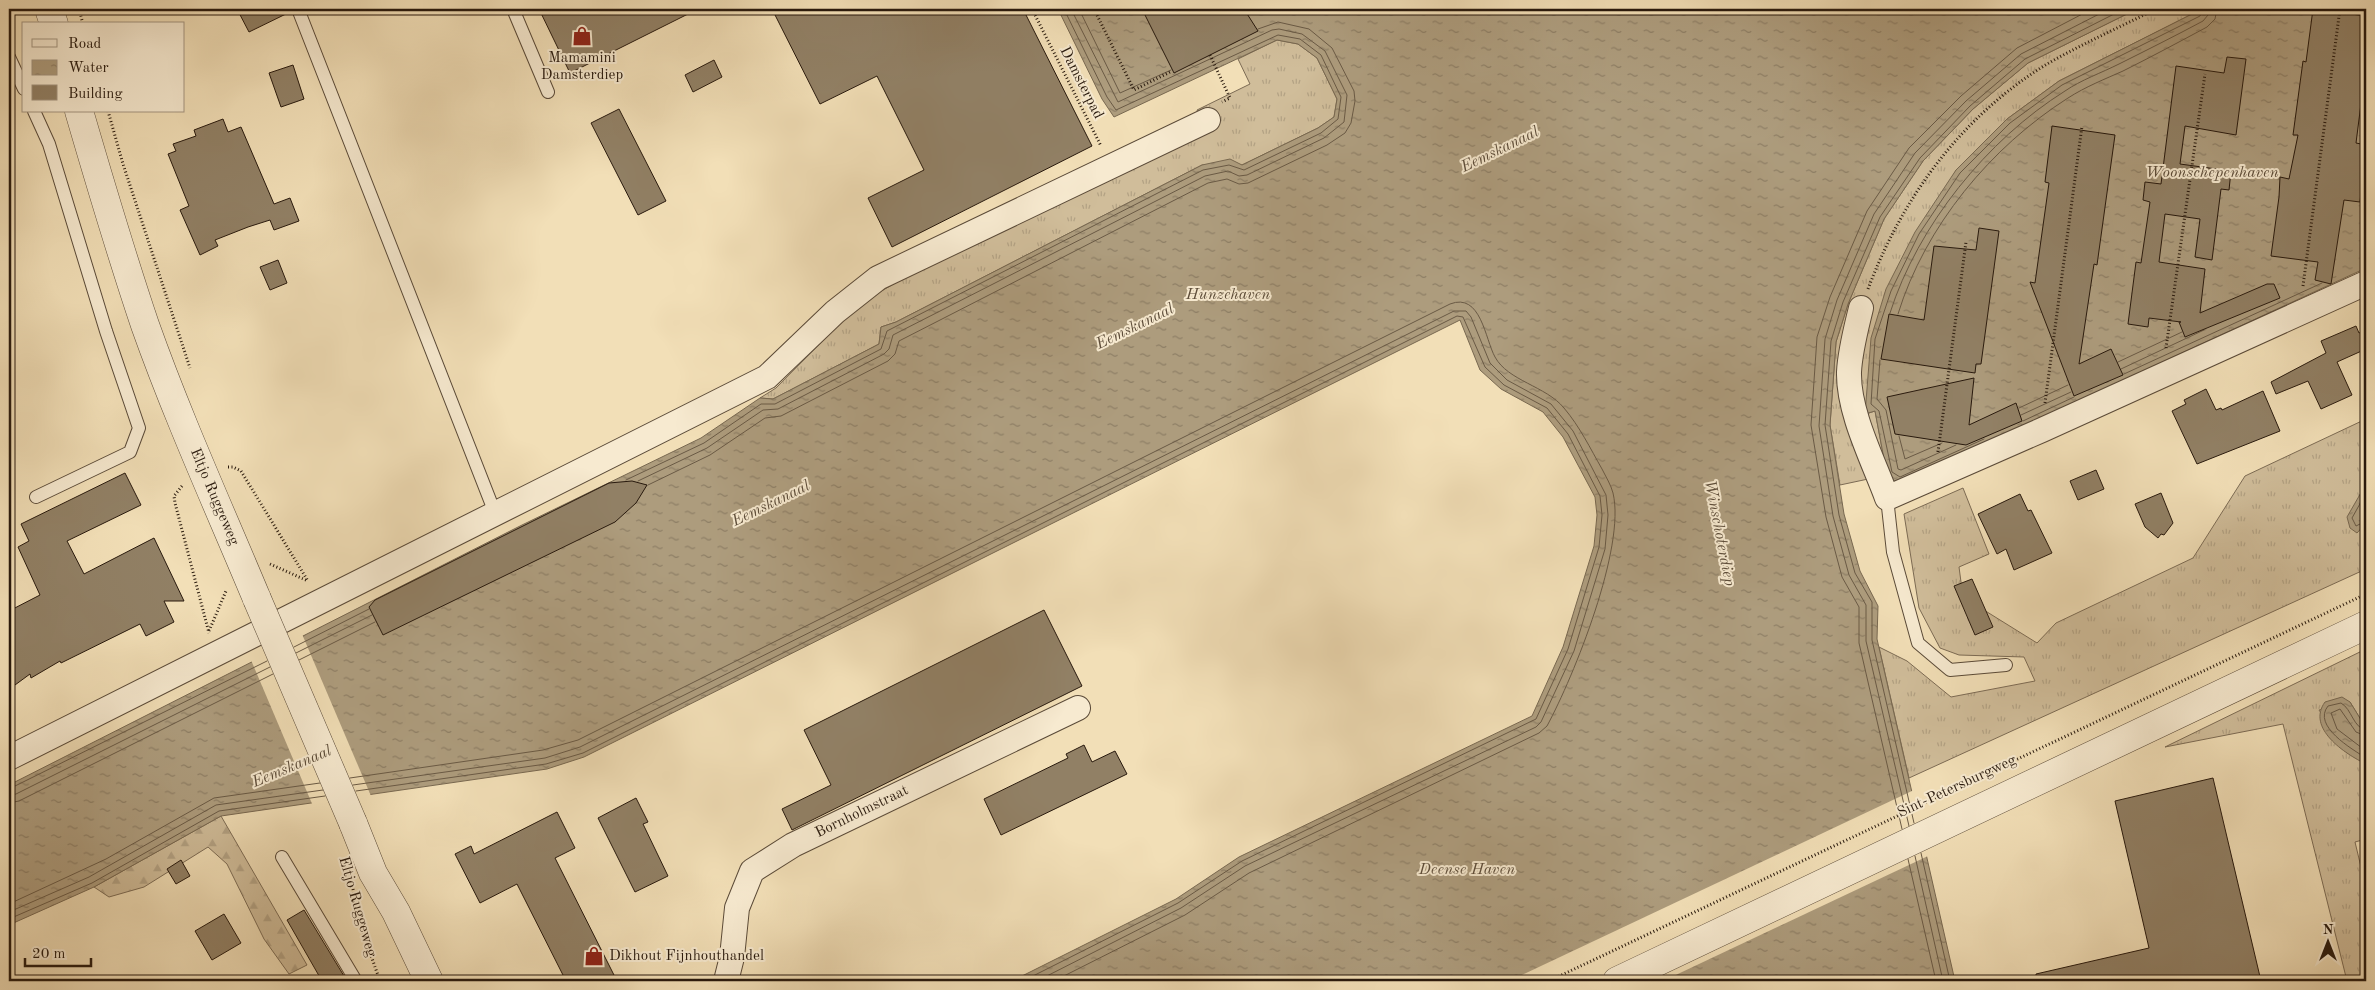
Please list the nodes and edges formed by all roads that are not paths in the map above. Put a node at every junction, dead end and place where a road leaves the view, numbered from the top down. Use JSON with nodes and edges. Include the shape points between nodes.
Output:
{"nodes":[{"id":1,"x":49,"y":9,"type":"edge"},
{"id":2,"x":298,"y":9,"type":"edge"},
{"id":3,"x":513,"y":9,"type":"edge"},
{"id":4,"x":53,"y":22,"type":"edge"},
{"id":5,"x":9,"y":57,"type":"edge"},
{"id":6,"x":22,"y":85,"type":"edge"},
{"id":7,"x":548,"y":92,"type":"dead end"},
{"id":8,"x":34,"y":112,"type":"edge"},
{"id":9,"x":79,"y":112,"type":"edge"},
{"id":10,"x":1208,"y":120,"type":"road end"},
{"id":11,"x":2366,"y":283,"type":"edge"},
{"id":12,"x":1861,"y":308,"type":"road end"},
{"id":13,"x":36,"y":497,"type":"dead end"},
{"id":14,"x":1887,"y":498,"type":"junction"},
{"id":15,"x":495,"y":513,"type":"junction"},
{"id":16,"x":2366,"y":625,"type":"edge"},
{"id":17,"x":2006,"y":665,"type":"dead end"},
{"id":18,"x":1078,"y":708,"type":"dead end"},
{"id":19,"x":9,"y":758,"type":"edge"},
{"id":20,"x":282,"y":857,"type":"dead end"},
{"id":21,"x":362,"y":877,"type":"junction"},
{"id":22,"x":356,"y":981,"type":"edge"},
{"id":23,"x":410,"y":981,"type":"edge"},
{"id":24,"x":429,"y":981,"type":"edge"},
{"id":25,"x":726,"y":981,"type":"edge"},
{"id":26,"x":1617,"y":981,"type":"edge"}],
"edges":[{"from":1,"to":4,"type":"street"},
{"from":2,"to":15,"type":"lane"},
{"from":3,"to":7,"type":"lane"},
{"from":5,"to":6,"type":"lane"},
{"from":8,"to":13,"type":"lane","via":[[49,144],[139,428],[130,452]]},
{"from":9,"to":21,"type":"street","name":"Eltjo Ruggeweg","bridge":true,"via":[[146,326],[181,418],[353,823]]},
{"from":10,"to":15,"type":"street","via":[[878,278],[835,312],[767,377]]},
{"from":11,"to":14,"type":"street"},
{"from":12,"to":14,"type":"street","via":[[1850,359],[1850,390],[1857,419]]},
{"from":14,"to":17,"type":"lane","via":[[1894,552],[1918,643],[1950,670]]},
{"from":15,"to":19,"type":"street"},
{"from":16,"to":26,"type":"street","name":"Sint-Petersburgweg"},
{"from":18,"to":25,"type":"street","name":"Bornholmstraat","via":[[793,845],[752,871],[737,908]]},
{"from":20,"to":22,"type":"lane"},
{"from":21,"to":23,"type":"street","name":"Eltjo Ruggeweg","via":[[383,915]]},
{"from":21,"to":24,"type":"street","name":"Eltjo Ruggeweg","via":[[396,912]]}]}
